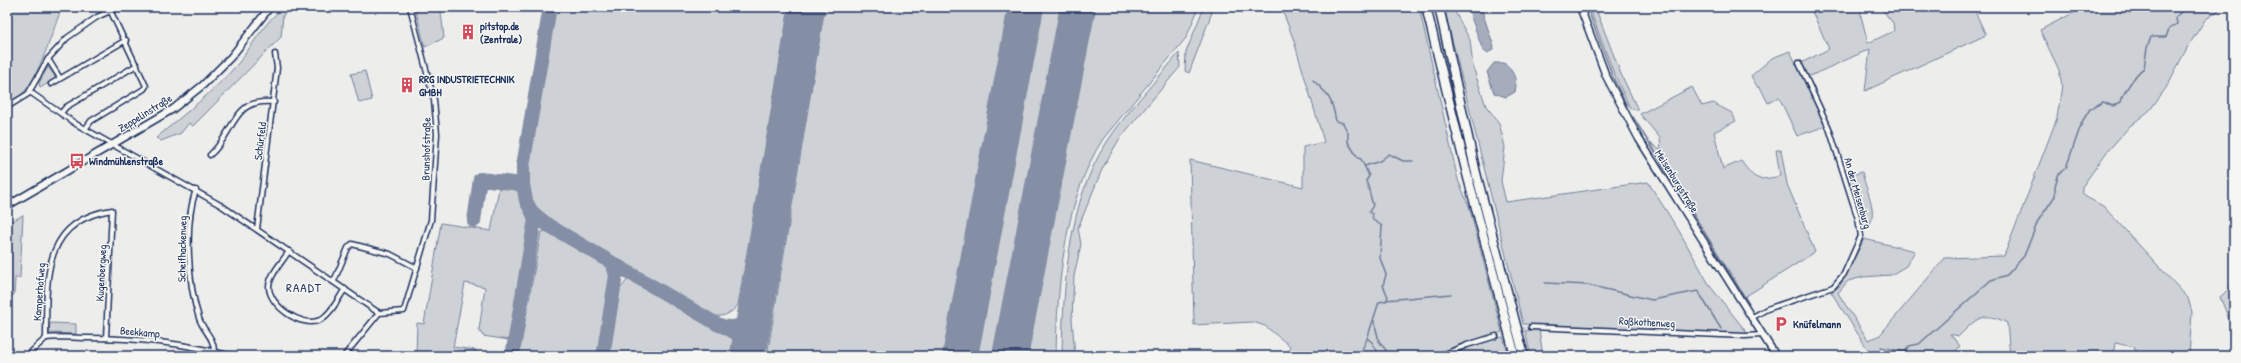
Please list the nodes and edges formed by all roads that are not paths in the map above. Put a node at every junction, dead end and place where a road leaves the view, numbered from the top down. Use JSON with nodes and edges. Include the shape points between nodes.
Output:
{"nodes":[{"id":1,"x":119,"y":7,"type":"edge"},
{"id":2,"x":269,"y":7,"type":"edge"},
{"id":3,"x":410,"y":7,"type":"edge"},
{"id":4,"x":1426,"y":7,"type":"edge"},
{"id":5,"x":1439,"y":7,"type":"edge"},
{"id":6,"x":1580,"y":7,"type":"edge"},
{"id":7,"x":110,"y":10,"type":"junction"},
{"id":8,"x":126,"y":40,"type":"junction"},
{"id":9,"x":275,"y":54,"type":"dead end"},
{"id":10,"x":48,"y":59,"type":"junction"},
{"id":11,"x":1799,"y":63,"type":"dead end"},
{"id":12,"x":137,"y":65,"type":"junction"},
{"id":13,"x":60,"y":78,"type":"junction"},
{"id":14,"x":51,"y":84,"type":"dead end"},
{"id":15,"x":30,"y":92,"type":"junction"},
{"id":16,"x":274,"y":102,"type":"junction"},
{"id":17,"x":7,"y":106,"type":"edge"},
{"id":18,"x":61,"y":113,"type":"junction"},
{"id":19,"x":86,"y":128,"type":"junction"},
{"id":20,"x":113,"y":145,"type":"junction"},
{"id":21,"x":210,"y":155,"type":"dead end"},
{"id":22,"x":196,"y":190,"type":"junction"},
{"id":23,"x":7,"y":206,"type":"edge"},
{"id":24,"x":112,"y":210,"type":"joint"},
{"id":25,"x":257,"y":229,"type":"junction"},
{"id":26,"x":289,"y":251,"type":"junction"},
{"id":27,"x":417,"y":268,"type":"junction"},
{"id":28,"x":334,"y":281,"type":"junction"},
{"id":29,"x":344,"y":289,"type":"junction"},
{"id":30,"x":379,"y":312,"type":"junction"},
{"id":31,"x":1751,"y":318,"type":"junction"},
{"id":32,"x":1531,"y":327,"type":"tunnel mouth"},
{"id":33,"x":1762,"y":335,"type":"junction"},
{"id":34,"x":1496,"y":336,"type":"tunnel mouth"},
{"id":35,"x":46,"y":338,"type":"junction"},
{"id":36,"x":106,"y":338,"type":"junction"},
{"id":37,"x":214,"y":351,"type":"junction"},
{"id":38,"x":30,"y":356,"type":"edge"},
{"id":39,"x":232,"y":356,"type":"edge"},
{"id":40,"x":344,"y":356,"type":"edge"},
{"id":41,"x":1440,"y":356,"type":"edge"},
{"id":42,"x":1515,"y":356,"type":"edge"},
{"id":43,"x":1524,"y":356,"type":"edge"},
{"id":44,"x":1776,"y":356,"type":"edge"}],
"edges":[{"from":1,"to":7,"type":"street"},
{"from":2,"to":20,"type":"main road","name":"Zeppelinstraße","via":[[231,57],[203,85],[173,109]]},
{"from":3,"to":27,"type":"street","name":"Brunshofstraße","via":[[434,100],[437,134],[431,220]]},
{"from":4,"to":42,"type":"highway"},
{"from":5,"to":43,"type":"highway","via":[[1476,173]]},
{"from":6,"to":31,"type":"main road","name":"Meisenburgstraße","via":[[1606,76],[1635,132]]},
{"from":7,"to":8,"type":"street"},
{"from":7,"to":10,"type":"street","via":[[80,27]]},
{"from":8,"to":12,"type":"street"},
{"from":8,"to":13,"type":"street"},
{"from":9,"to":16,"type":"street","name":"Schürfeld","via":[[277,68]]},
{"from":10,"to":13,"type":"street"},
{"from":10,"to":15,"type":"street"},
{"from":11,"to":31,"type":"street","name":"An der Meisenburg","via":[[1829,128],[1861,236],[1844,274],[1834,287]]},
{"from":12,"to":18,"type":"street","via":[[66,107]]},
{"from":12,"to":19,"type":"street","via":[[146,83],[144,90],[91,121]]},
{"from":13,"to":14,"type":"street"},
{"from":15,"to":17,"type":"street"},
{"from":15,"to":18,"type":"street"},
{"from":16,"to":21,"type":"street","via":[[254,102],[243,108],[220,146]]},
{"from":16,"to":25,"type":"street","name":"Schürfeld"},
{"from":18,"to":19,"type":"street"},
{"from":19,"to":20,"type":"street"},
{"from":20,"to":22,"type":"street"},
{"from":20,"to":23,"type":"main road","name":"Zeppelinstraße"},
{"from":22,"to":25,"type":"street"},
{"from":22,"to":37,"type":"street","name":"Scheifhackenweg","via":[[189,246],[191,285],[200,321],[214,342]]},
{"from":24,"to":35,"type":"street","name":"Kamperhofweg","via":[[91,215],[80,221],[64,234],[55,248],[49,261]]},
{"from":24,"to":36,"type":"street","name":"Kugenbergweg"},
{"from":25,"to":26,"type":"street"},
{"from":26,"to":28,"type":"street"},
{"from":26,"to":29,"type":"street","via":[[269,285],[273,301],[279,306],[303,321],[318,321],[326,316]]},
{"from":27,"to":28,"type":"street","via":[[390,254],[352,244]]},
{"from":27,"to":30,"type":"street","name":"Brunshofstraße","via":[[404,311]]},
{"from":28,"to":29,"type":"street"},
{"from":29,"to":30,"type":"street"},
{"from":30,"to":40,"type":"street"},
{"from":31,"to":33,"type":"main road","name":"Meisenburgstraße"},
{"from":32,"to":33,"type":"street","name":"Roßkothenweg"},
{"from":33,"to":44,"type":"main road","name":"Meisenburgstraße"},
{"from":34,"to":41,"type":"street"},
{"from":35,"to":36,"type":"street","name":"Beekkamp"},
{"from":35,"to":38,"type":"street"},
{"from":36,"to":37,"type":"street","name":"Beekkamp"},
{"from":37,"to":39,"type":"street","name":"Beekkamp"}]}
